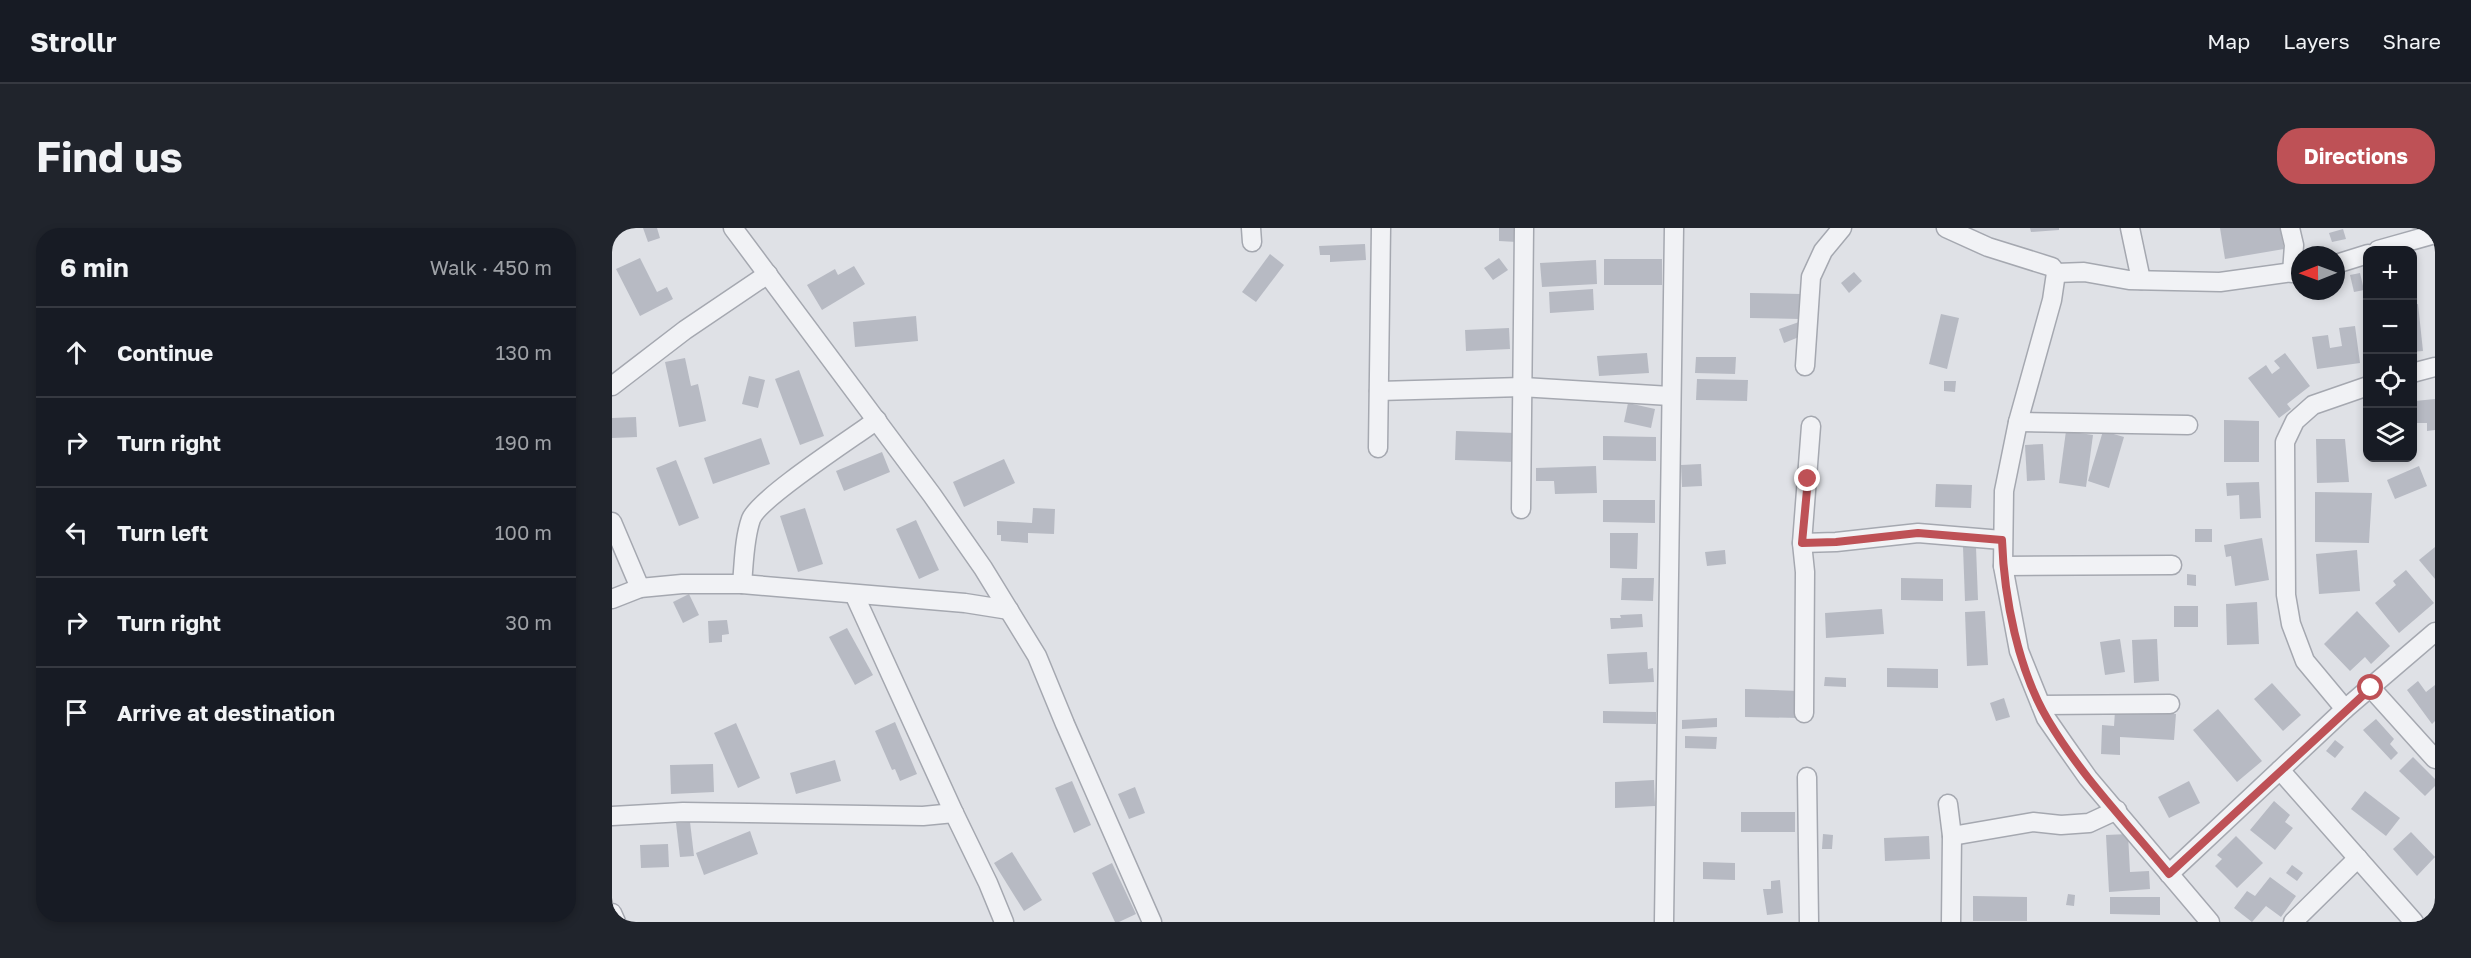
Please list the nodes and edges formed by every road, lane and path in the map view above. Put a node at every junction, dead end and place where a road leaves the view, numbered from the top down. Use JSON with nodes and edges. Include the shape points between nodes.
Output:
{"nodes":[{"id":1,"x":733,"y":228,"type":"edge"},
{"id":2,"x":1381,"y":228,"type":"edge"},
{"id":3,"x":1524,"y":228,"type":"edge"},
{"id":4,"x":1674,"y":228,"type":"edge"},
{"id":5,"x":1842,"y":228,"type":"edge"},
{"id":6,"x":1946,"y":228,"type":"edge"},
{"id":7,"x":1983,"y":228,"type":"edge"},
{"id":8,"x":2130,"y":228,"type":"edge"},
{"id":9,"x":2290,"y":228,"type":"edge"},
{"id":10,"x":2435,"y":234,"type":"edge"},
{"id":11,"x":2294,"y":246,"type":"edge"},
{"id":12,"x":2392,"y":246,"type":"edge"},
{"id":13,"x":1988,"y":247,"type":"junction"},
{"id":14,"x":2363,"y":255,"type":"edge"},
{"id":15,"x":2345,"y":261,"type":"edge"},
{"id":16,"x":2056,"y":273,"type":"junction"},
{"id":17,"x":2291,"y":273,"type":"edge"},
{"id":18,"x":768,"y":274,"type":"junction"},
{"id":19,"x":2141,"y":280,"type":"junction"},
{"id":20,"x":1805,"y":366,"type":"dead end"},
{"id":21,"x":2435,"y":367,"type":"edge"},
{"id":22,"x":2417,"y":372,"type":"edge"},
{"id":23,"x":612,"y":386,"type":"edge"},
{"id":24,"x":1522,"y":387,"type":"junction"},
{"id":25,"x":2363,"y":387,"type":"edge"},
{"id":26,"x":1379,"y":391,"type":"junction"},
{"id":27,"x":1670,"y":396,"type":"junction"},
{"id":28,"x":877,"y":420,"type":"junction"},
{"id":29,"x":2018,"y":422,"type":"junction"},
{"id":30,"x":2188,"y":425,"type":"dead end"},
{"id":31,"x":1811,"y":426,"type":"dead end"},
{"id":32,"x":1378,"y":448,"type":"dead end"},
{"id":33,"x":1521,"y":509,"type":"dead end"},
{"id":34,"x":612,"y":522,"type":"edge"},
{"id":35,"x":2002,"y":540,"type":"junction"},
{"id":36,"x":1802,"y":543,"type":"junction"},
{"id":37,"x":2172,"y":565,"type":"dead end"},
{"id":38,"x":2003,"y":566,"type":"junction"},
{"id":39,"x":991,"y":581,"type":"junction"},
{"id":40,"x":742,"y":584,"type":"junction"},
{"id":41,"x":640,"y":588,"type":"junction"},
{"id":42,"x":854,"y":594,"type":"junction"},
{"id":43,"x":612,"y":599,"type":"edge"},
{"id":44,"x":965,"y":603,"type":"junction"},
{"id":45,"x":1009,"y":610,"type":"junction"},
{"id":46,"x":2435,"y":632,"type":"edge"},
{"id":47,"x":2371,"y":688,"type":"junction"},
{"id":48,"x":2170,"y":704,"type":"dead end"},
{"id":49,"x":2041,"y":705,"type":"junction"},
{"id":50,"x":2345,"y":710,"type":"junction"},
{"id":51,"x":1804,"y":713,"type":"dead end"},
{"id":52,"x":2435,"y":759,"type":"edge"},
{"id":53,"x":2280,"y":770,"type":"junction"},
{"id":54,"x":1807,"y":777,"type":"dead end"},
{"id":55,"x":1948,"y":804,"type":"dead end"},
{"id":56,"x":2116,"y":810,"type":"junction"},
{"id":57,"x":954,"y":813,"type":"junction"},
{"id":58,"x":612,"y":816,"type":"edge"},
{"id":59,"x":1952,"y":836,"type":"junction"},
{"id":60,"x":2358,"y":858,"type":"junction"},
{"id":61,"x":2169,"y":874,"type":"junction"},
{"id":62,"x":612,"y":913,"type":"edge"},
{"id":63,"x":616,"y":922,"type":"edge"},
{"id":64,"x":1004,"y":922,"type":"edge"},
{"id":65,"x":1152,"y":922,"type":"edge"},
{"id":66,"x":1664,"y":922,"type":"edge"},
{"id":67,"x":1809,"y":922,"type":"edge"},
{"id":68,"x":1951,"y":922,"type":"edge"},
{"id":69,"x":2210,"y":922,"type":"edge"},
{"id":70,"x":2293,"y":922,"type":"edge"},
{"id":71,"x":2414,"y":922,"type":"edge"}],
"edges":[{"from":1,"to":18,"type":"street"},
{"from":2,"to":26,"type":"street"},
{"from":3,"to":24,"type":"street"},
{"from":4,"to":27,"type":"street"},
{"from":5,"to":20,"type":"street","via":[[1823,251],[1811,277]]},
{"from":6,"to":13,"type":"street"},
{"from":7,"to":13,"type":"street"},
{"from":8,"to":19,"type":"street"},
{"from":9,"to":11,"type":"street"},
{"from":10,"to":12,"type":"street"},
{"from":13,"to":16,"type":"street","via":[[2052,267]]},
{"from":14,"to":15,"type":"street"},
{"from":16,"to":19,"type":"street","via":[[2084,272]]},
{"from":16,"to":29,"type":"street"},
{"from":17,"to":19,"type":"street","via":[[2220,282]]},
{"from":18,"to":23,"type":"street"},
{"from":18,"to":28,"type":"street"},
{"from":21,"to":22,"type":"street"},
{"from":24,"to":26,"type":"street"},
{"from":24,"to":27,"type":"street"},
{"from":24,"to":33,"type":"street"},
{"from":25,"to":50,"type":"street","via":[[2313,405],[2295,421],[2285,442],[2286,595],[2291,624],[2305,661]]},
{"from":26,"to":32,"type":"street"},
{"from":27,"to":66,"type":"street"},
{"from":28,"to":39,"type":"street"},
{"from":28,"to":40,"type":"street","via":[[768,498],[751,518]]},
{"from":29,"to":30,"type":"street"},
{"from":29,"to":35,"type":"street","via":[[2004,491]]},
{"from":31,"to":36,"type":"street"},
{"from":34,"to":41,"type":"street"},
{"from":35,"to":36,"type":"street","via":[[1918,533]]},
{"from":35,"to":38,"type":"street"},
{"from":36,"to":51,"type":"street"},
{"from":37,"to":38,"type":"street"},
{"from":38,"to":49,"type":"street","via":[[2019,651]]},
{"from":39,"to":44,"type":"street"},
{"from":39,"to":45,"type":"street"},
{"from":40,"to":41,"type":"street"},
{"from":40,"to":42,"type":"street"},
{"from":41,"to":43,"type":"street"},
{"from":42,"to":44,"type":"street"},
{"from":42,"to":57,"type":"street"},
{"from":44,"to":45,"type":"street"},
{"from":45,"to":65,"type":"street","via":[[1037,656]]},
{"from":46,"to":47,"type":"street"},
{"from":47,"to":50,"type":"street"},
{"from":47,"to":52,"type":"street"},
{"from":48,"to":49,"type":"street"},
{"from":49,"to":56,"type":"street","via":[[2064,744]]},
{"from":50,"to":53,"type":"street"},
{"from":53,"to":60,"type":"street"},
{"from":53,"to":61,"type":"street"},
{"from":54,"to":67,"type":"street"},
{"from":55,"to":59,"type":"street"},
{"from":56,"to":59,"type":"street","via":[[2089,823],[2033,822]]},
{"from":56,"to":61,"type":"street"},
{"from":57,"to":58,"type":"street","via":[[923,816],[682,812]]},
{"from":57,"to":64,"type":"street"},
{"from":59,"to":68,"type":"street"},
{"from":60,"to":70,"type":"street"},
{"from":60,"to":71,"type":"street"},
{"from":61,"to":69,"type":"street"},
{"from":62,"to":63,"type":"street"}]}
